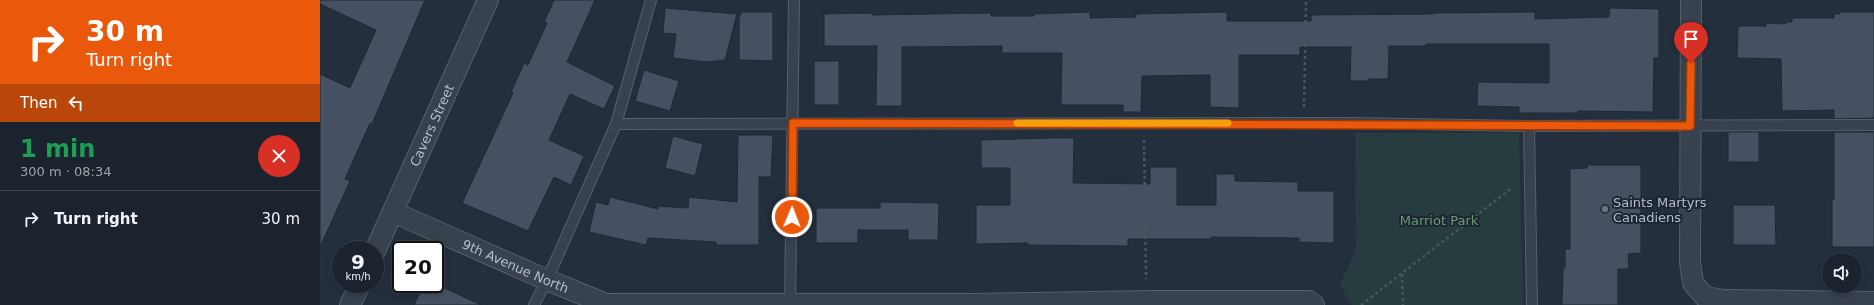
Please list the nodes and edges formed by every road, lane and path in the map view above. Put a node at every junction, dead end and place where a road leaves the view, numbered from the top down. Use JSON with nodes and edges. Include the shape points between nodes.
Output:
{"nodes":[{"id":1,"x":488,"y":0,"type":"edge"},
{"id":2,"x":651,"y":0,"type":"edge"},
{"id":3,"x":794,"y":0,"type":"edge"},
{"id":4,"x":1306,"y":0,"type":"edge"},
{"id":5,"x":1691,"y":0,"type":"edge"},
{"id":6,"x":793,"y":123,"type":"junction"},
{"id":7,"x":1144,"y":123,"type":"junction"},
{"id":8,"x":1304,"y":123,"type":"junction"},
{"id":9,"x":616,"y":124,"type":"junction"},
{"id":10,"x":1874,"y":125,"type":"edge"},
{"id":11,"x":1529,"y":126,"type":"junction"},
{"id":12,"x":1690,"y":126,"type":"junction"},
{"id":13,"x":1530,"y":173,"type":"junction"},
{"id":14,"x":392,"y":212,"type":"junction"},
{"id":15,"x":379,"y":241,"type":"edge"},
{"id":16,"x":1402,"y":273,"type":"junction"},
{"id":17,"x":1146,"y":279,"type":"dead end"},
{"id":18,"x":547,"y":280,"type":"junction"},
{"id":19,"x":356,"y":293,"type":"edge"},
{"id":20,"x":1874,"y":302,"type":"edge"},
{"id":21,"x":1152,"y":303,"type":"edge"},
{"id":22,"x":790,"y":304,"type":"edge"},
{"id":23,"x":1823,"y":304,"type":"edge"},
{"id":24,"x":350,"y":305,"type":"edge"},
{"id":25,"x":534,"y":305,"type":"edge"},
{"id":26,"x":972,"y":305,"type":"edge"},
{"id":27,"x":1314,"y":305,"type":"edge"},
{"id":28,"x":1362,"y":305,"type":"edge"},
{"id":29,"x":1403,"y":305,"type":"edge"},
{"id":30,"x":1532,"y":305,"type":"edge"}],
"edges":[{"from":1,"to":14,"type":"street","name":"Cavers Street"},
{"from":2,"to":9,"type":"lane"},
{"from":3,"to":6,"type":"lane"},
{"from":4,"to":8,"type":"path"},
{"from":5,"to":12,"type":"street"},
{"from":6,"to":7,"type":"lane"},
{"from":6,"to":9,"type":"lane"},
{"from":6,"to":22,"type":"lane"},
{"from":7,"to":8,"type":"lane"},
{"from":7,"to":17,"type":"path"},
{"from":8,"to":11,"type":"lane"},
{"from":9,"to":18,"type":"lane"},
{"from":10,"to":12,"type":"lane"},
{"from":11,"to":12,"type":"lane"},
{"from":11,"to":13,"type":"lane"},
{"from":12,"to":23,"type":"street","via":[[1690,262],[1693,283],[1705,297]]},
{"from":13,"to":16,"type":"path"},
{"from":13,"to":30,"type":"lane"},
{"from":14,"to":15,"type":"street","name":"Cavers Street"},
{"from":14,"to":18,"type":"street","name":"9th Avenue North"},
{"from":16,"to":28,"type":"path"},
{"from":16,"to":29,"type":"path"},
{"from":18,"to":22,"type":"street","name":"9th Avenue North","via":[[606,304]]},
{"from":18,"to":25,"type":"lane"},
{"from":19,"to":24,"type":"street"},
{"from":20,"to":23,"type":"street"},
{"from":21,"to":26,"type":"street","name":"9th Avenue North"},
{"from":21,"to":27,"type":"street","name":"9th Avenue North","via":[[1309,301]]},
{"from":22,"to":26,"type":"street","name":"9th Avenue North"}]}
